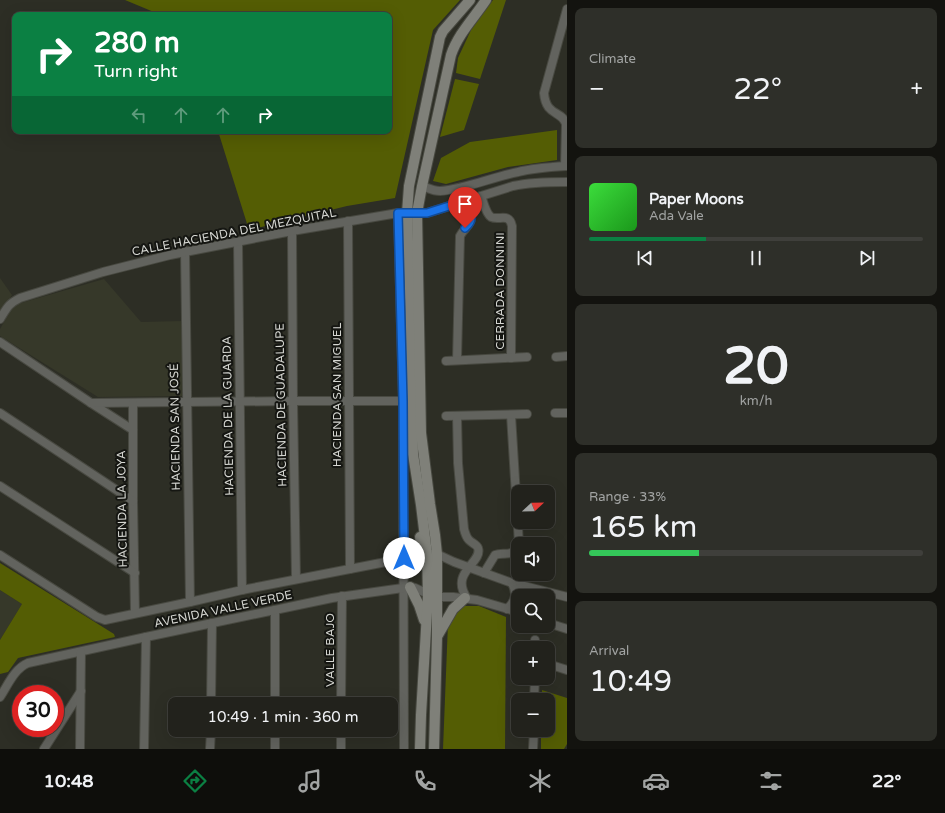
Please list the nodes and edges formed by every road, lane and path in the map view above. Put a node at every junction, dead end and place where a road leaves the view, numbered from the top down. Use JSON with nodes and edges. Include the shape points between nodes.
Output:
{"nodes":[{"id":1,"x":470,"y":0,"type":"edge"},
{"id":2,"x":486,"y":0,"type":"edge"},
{"id":3,"x":567,"y":9,"type":"edge"},
{"id":4,"x":566,"y":166,"type":"edge"},
{"id":5,"x":567,"y":182,"type":"edge"},
{"id":6,"x":422,"y":186,"type":"junction"},
{"id":7,"x":460,"y":188,"type":"junction"},
{"id":8,"x":481,"y":196,"type":"junction"},
{"id":9,"x":465,"y":201,"type":"junction"},
{"id":10,"x":408,"y":213,"type":"junction"},
{"id":11,"x":348,"y":221,"type":"junction"},
{"id":12,"x":292,"y":231,"type":"junction"},
{"id":13,"x":238,"y":242,"type":"junction"},
{"id":14,"x":185,"y":251,"type":"junction"},
{"id":15,"x":0,"y":320,"type":"edge"},
{"id":16,"x":0,"y":342,"type":"edge"},
{"id":17,"x":567,"y":356,"type":"edge"},
{"id":18,"x":527,"y":357,"type":"dead end"},
{"id":19,"x":556,"y":357,"type":"dead end"},
{"id":20,"x":512,"y":358,"type":"junction"},
{"id":21,"x":457,"y":360,"type":"junction"},
{"id":22,"x":446,"y":361,"type":"dead end"},
{"id":23,"x":293,"y":401,"type":"junction"},
{"id":24,"x":349,"y":401,"type":"junction"},
{"id":25,"x":403,"y":401,"type":"junction"},
{"id":26,"x":240,"y":402,"type":"junction"},
{"id":27,"x":91,"y":403,"type":"junction"},
{"id":28,"x":133,"y":403,"type":"junction"},
{"id":29,"x":187,"y":403,"type":"junction"},
{"id":30,"x":0,"y":413,"type":"edge"},
{"id":31,"x":555,"y":413,"type":"dead end"},
{"id":32,"x":567,"y":413,"type":"edge"},
{"id":33,"x":527,"y":414,"type":"dead end"},
{"id":34,"x":510,"y":415,"type":"junction"},
{"id":35,"x":446,"y":416,"type":"dead end"},
{"id":36,"x":457,"y":416,"type":"junction"},
{"id":37,"x":133,"y":430,"type":"junction"},
{"id":38,"x":413,"y":454,"type":"junction"},
{"id":39,"x":0,"y":486,"type":"edge"},
{"id":40,"x":133,"y":501,"type":"junction"},
{"id":41,"x":519,"y":537,"type":"edge"},
{"id":42,"x":511,"y":553,"type":"edge"},
{"id":43,"x":432,"y":554,"type":"junction"},
{"id":44,"x":0,"y":555,"type":"edge"},
{"id":45,"x":408,"y":558,"type":"junction"},
{"id":46,"x":469,"y":567,"type":"junction"},
{"id":47,"x":350,"y":568,"type":"junction"},
{"id":48,"x":135,"y":573,"type":"junction"},
{"id":49,"x":484,"y":573,"type":"junction"},
{"id":50,"x":296,"y":580,"type":"junction"},
{"id":51,"x":512,"y":583,"type":"junction"},
{"id":52,"x":407,"y":587,"type":"junction"},
{"id":53,"x":242,"y":590,"type":"junction"},
{"id":54,"x":342,"y":596,"type":"junction"},
{"id":55,"x":433,"y":596,"type":"junction"},
{"id":56,"x":567,"y":597,"type":"edge"},
{"id":57,"x":466,"y":598,"type":"junction"},
{"id":58,"x":190,"y":602,"type":"junction"},
{"id":59,"x":507,"y":609,"type":"junction"},
{"id":60,"x":275,"y":610,"type":"junction"},
{"id":61,"x":511,"y":610,"type":"edge"},
{"id":62,"x":136,"y":613,"type":"junction"},
{"id":63,"x":212,"y":623,"type":"junction"},
{"id":64,"x":555,"y":625,"type":"edge"},
{"id":65,"x":567,"y":629,"type":"edge"},
{"id":66,"x":427,"y":633,"type":"junction"},
{"id":67,"x":437,"y":636,"type":"junction"},
{"id":68,"x":146,"y":637,"type":"junction"},
{"id":69,"x":81,"y":652,"type":"junction"},
{"id":70,"x":555,"y":666,"type":"edge"},
{"id":71,"x":567,"y":670,"type":"edge"},
{"id":72,"x":82,"y":691,"type":"junction"},
{"id":73,"x":0,"y":697,"type":"edge"},
{"id":74,"x":211,"y":697,"type":"edge"},
{"id":75,"x":275,"y":697,"type":"edge"},
{"id":76,"x":341,"y":697,"type":"edge"},
{"id":77,"x":211,"y":737,"type":"edge"},
{"id":78,"x":275,"y":737,"type":"edge"},
{"id":79,"x":341,"y":737,"type":"edge"},
{"id":80,"x":534,"y":737,"type":"edge"},
{"id":81,"x":44,"y":749,"type":"edge"},
{"id":82,"x":80,"y":749,"type":"edge"},
{"id":83,"x":144,"y":749,"type":"edge"},
{"id":84,"x":210,"y":749,"type":"edge"},
{"id":85,"x":276,"y":749,"type":"edge"},
{"id":86,"x":341,"y":749,"type":"edge"},
{"id":87,"x":404,"y":749,"type":"edge"},
{"id":88,"x":420,"y":749,"type":"edge"},
{"id":89,"x":434,"y":749,"type":"edge"},
{"id":90,"x":533,"y":749,"type":"edge"}],
"edges":[{"from":1,"to":10,"type":"main road","via":[[440,37],[409,186]]},
{"from":2,"to":6,"type":"main road","via":[[453,50]]},
{"from":3,"to":4,"type":"street","via":[[544,93],[548,108],[566,124]]},
{"from":4,"to":7,"type":"street","via":[[518,171]]},
{"from":5,"to":8,"type":"street","name":"CALLE HACIENDA DEL MEZQUITAL","via":[[523,184]]},
{"from":6,"to":7,"type":"street","via":[[439,191]]},
{"from":6,"to":10,"type":"main road"},
{"from":7,"to":9,"type":"street"},
{"from":8,"to":9,"type":"street","name":"CALLE HACIENDA DEL MEZQUITAL"},
{"from":8,"to":20,"type":"street","name":"CERRADA DONNINI","via":[[491,217],[506,218],[512,223]]},
{"from":9,"to":10,"type":"street","name":"CALLE HACIENDA DEL MEZQUITAL","via":[[427,213]]},
{"from":9,"to":21,"type":"street","via":[[471,217],[470,223],[460,236]]},
{"from":10,"to":11,"type":"street","name":"CALLE HACIENDA DEL MEZQUITAL"},
{"from":10,"to":25,"type":"street"},
{"from":10,"to":38,"type":"main road"},
{"from":10,"to":43,"type":"main road","via":[[421,433],[435,535]]},
{"from":11,"to":12,"type":"street","name":"CALLE HACIENDA DEL MEZQUITAL"},
{"from":11,"to":24,"type":"street","name":"HACIENDA SAN MIGUEL"},
{"from":12,"to":13,"type":"street","name":"CALLE HACIENDA DEL MEZQUITAL"},
{"from":12,"to":23,"type":"street","name":"HACIENDA DE GUADALUPE"},
{"from":13,"to":14,"type":"street","name":"CALLE HACIENDA DEL MEZQUITAL"},
{"from":13,"to":26,"type":"street","name":"HACIENDA DE LA GUARDA"},
{"from":14,"to":15,"type":"street","name":"CALLE HACIENDA DEL MEZQUITAL","via":[[110,270],[20,298],[8,306]]},
{"from":14,"to":29,"type":"street","name":"HACIENDA SAN JOSÉ"},
{"from":16,"to":27,"type":"street"},
{"from":17,"to":19,"type":"street"},
{"from":18,"to":20,"type":"street","name":"CERRADA DONNINI"},
{"from":20,"to":21,"type":"street","name":"CERRADA DONNINI"},
{"from":21,"to":22,"type":"street","name":"CERRADA DONNINI"},
{"from":23,"to":24,"type":"street"},
{"from":23,"to":26,"type":"street"},
{"from":23,"to":50,"type":"street","name":"HACIENDA DE GUADALUPE"},
{"from":24,"to":25,"type":"street"},
{"from":24,"to":47,"type":"street","name":"HACIENDA SAN MIGUEL"},
{"from":25,"to":45,"type":"street"},
{"from":26,"to":29,"type":"street"},
{"from":26,"to":53,"type":"street","name":"HACIENDA DE LA GUARDA"},
{"from":27,"to":28,"type":"street"},
{"from":27,"to":37,"type":"street"},
{"from":28,"to":29,"type":"street"},
{"from":28,"to":37,"type":"street","name":"HACIENDA LA JOYA"},
{"from":29,"to":58,"type":"street","name":"HACIENDA SAN JOSÉ"},
{"from":30,"to":40,"type":"street"},
{"from":31,"to":32,"type":"street"},
{"from":33,"to":34,"type":"street"},
{"from":34,"to":36,"type":"street"},
{"from":34,"to":41,"type":"street"},
{"from":35,"to":36,"type":"street"},
{"from":36,"to":46,"type":"street","via":[[464,529],[466,536],[479,551]]},
{"from":37,"to":40,"type":"street","name":"HACIENDA LA JOYA"},
{"from":38,"to":43,"type":"main road"},
{"from":38,"to":45,"type":"main road","via":[[412,487],[421,543],[420,549]]},
{"from":39,"to":48,"type":"street"},
{"from":40,"to":48,"type":"street","name":"HACIENDA LA JOYA"},
{"from":42,"to":49,"type":"street","via":[[495,555]]},
{"from":43,"to":45,"type":"street","name":"AVENIDA VALLE VERDE"},
{"from":43,"to":46,"type":"street"},
{"from":43,"to":55,"type":"main road"},
{"from":44,"to":62,"type":"street","name":"AVENIDA VALLE VERDE","via":[[97,617],[105,620]]},
{"from":45,"to":47,"type":"street","name":"AVENIDA VALLE VERDE"},
{"from":45,"to":52,"type":"street"},
{"from":46,"to":49,"type":"street"},
{"from":46,"to":57,"type":"street","via":[[463,575],[462,586]]},
{"from":47,"to":50,"type":"street","name":"AVENIDA VALLE VERDE"},
{"from":48,"to":62,"type":"street","name":"HACIENDA LA JOYA"},
{"from":49,"to":51,"type":"street"},
{"from":50,"to":53,"type":"street","name":"AVENIDA VALLE VERDE"},
{"from":51,"to":56,"type":"street"},
{"from":51,"to":59,"type":"street","via":[[515,591],[514,600]]},
{"from":52,"to":54,"type":"street","name":"AVENIDA VALLE VERDE"},
{"from":52,"to":55,"type":"street"},
{"from":52,"to":66,"type":"main road","via":[[416,598],[423,614]]},
{"from":52,"to":87,"type":"street"},
{"from":53,"to":58,"type":"street","name":"AVENIDA VALLE VERDE"},
{"from":54,"to":60,"type":"street","name":"AVENIDA VALLE VERDE"},
{"from":54,"to":76,"type":"street","name":"VALLE BAJO"},
{"from":55,"to":57,"type":"street"},
{"from":55,"to":66,"type":"main road"},
{"from":55,"to":67,"type":"main road"},
{"from":57,"to":59,"type":"street"},
{"from":57,"to":67,"type":"main road","via":[[453,609]]},
{"from":58,"to":62,"type":"street","name":"AVENIDA VALLE VERDE"},
{"from":59,"to":61,"type":"street"},
{"from":60,"to":63,"type":"street","name":"AVENIDA VALLE VERDE"},
{"from":60,"to":75,"type":"street"},
{"from":63,"to":68,"type":"street","name":"AVENIDA VALLE VERDE"},
{"from":63,"to":74,"type":"street"},
{"from":64,"to":65,"type":"street"},
{"from":66,"to":88,"type":"main road"},
{"from":67,"to":89,"type":"main road"},
{"from":68,"to":69,"type":"street","name":"AVENIDA VALLE VERDE"},
{"from":68,"to":83,"type":"street"},
{"from":69,"to":72,"type":"street"},
{"from":69,"to":73,"type":"street","name":"AVENIDA VALLE VERDE","via":[[23,665]]},
{"from":70,"to":71,"type":"street"},
{"from":72,"to":81,"type":"street"},
{"from":72,"to":82,"type":"street"},
{"from":77,"to":84,"type":"street"},
{"from":78,"to":85,"type":"street"},
{"from":79,"to":86,"type":"street"},
{"from":80,"to":90,"type":"street"}]}
